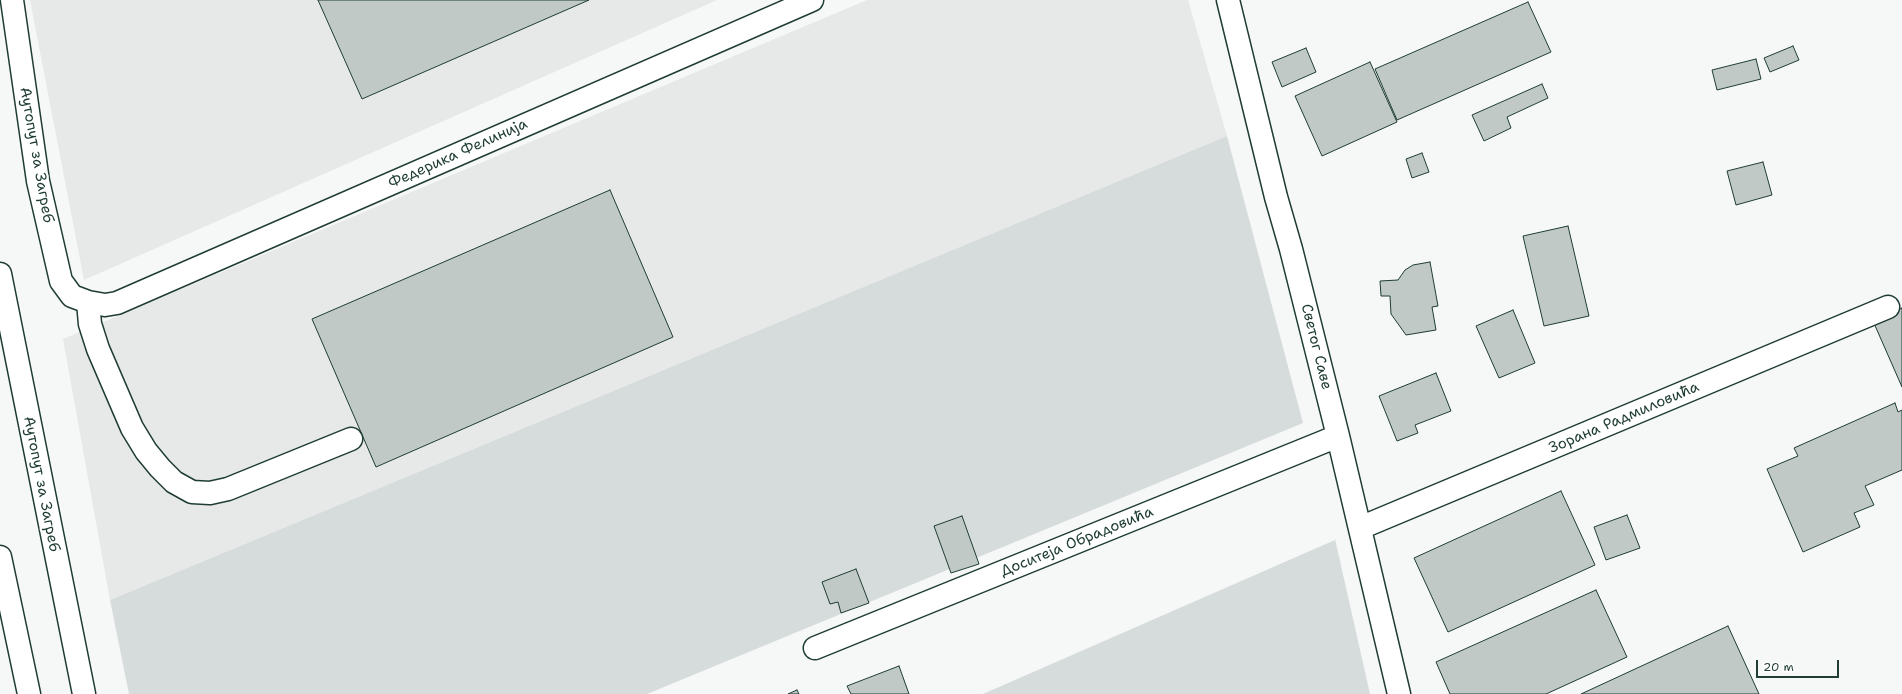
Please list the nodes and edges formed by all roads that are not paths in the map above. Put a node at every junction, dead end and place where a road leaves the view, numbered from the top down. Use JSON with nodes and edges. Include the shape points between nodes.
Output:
{"nodes":[{"id":1,"x":12,"y":0,"type":"edge"},
{"id":2,"x":812,"y":0,"type":"edge"},
{"id":3,"x":1228,"y":0,"type":"edge"},
{"id":4,"x":0,"y":274,"type":"edge"},
{"id":5,"x":96,"y":304,"type":"junction"},
{"id":6,"x":1888,"y":307,"type":"dead end"},
{"id":7,"x":1338,"y":436,"type":"junction"},
{"id":8,"x":351,"y":439,"type":"dead end"},
{"id":9,"x":1360,"y":528,"type":"junction"},
{"id":10,"x":0,"y":557,"type":"edge"},
{"id":11,"x":815,"y":648,"type":"dead end"},
{"id":12,"x":29,"y":694,"type":"edge"},
{"id":13,"x":84,"y":694,"type":"edge"},
{"id":14,"x":1399,"y":694,"type":"edge"}],
"edges":[{"from":1,"to":5,"type":"main road","name":"Аутопут за Загреб","via":[[38,181],[60,281],[72,296]]},
{"from":2,"to":5,"type":"main road","name":"Федерика Фелинија","via":[[124,300]]},
{"from":3,"to":7,"type":"main road","name":"Светог Саве"},
{"from":4,"to":13,"type":"main road","name":"Аутопут за Загреб"},
{"from":5,"to":8,"type":"main road","via":[[90,324],[132,428],[160,468],[174,482],[192,492],[210,493],[228,489]]},
{"from":6,"to":9,"type":"main road","name":"Зорана Радмиловића"},
{"from":7,"to":9,"type":"main road","name":"Светог Саве"},
{"from":7,"to":11,"type":"main road","name":"Доситеја Обрадовића"},
{"from":9,"to":14,"type":"main road","name":"Светог Саве"},
{"from":10,"to":12,"type":"main road"}]}
